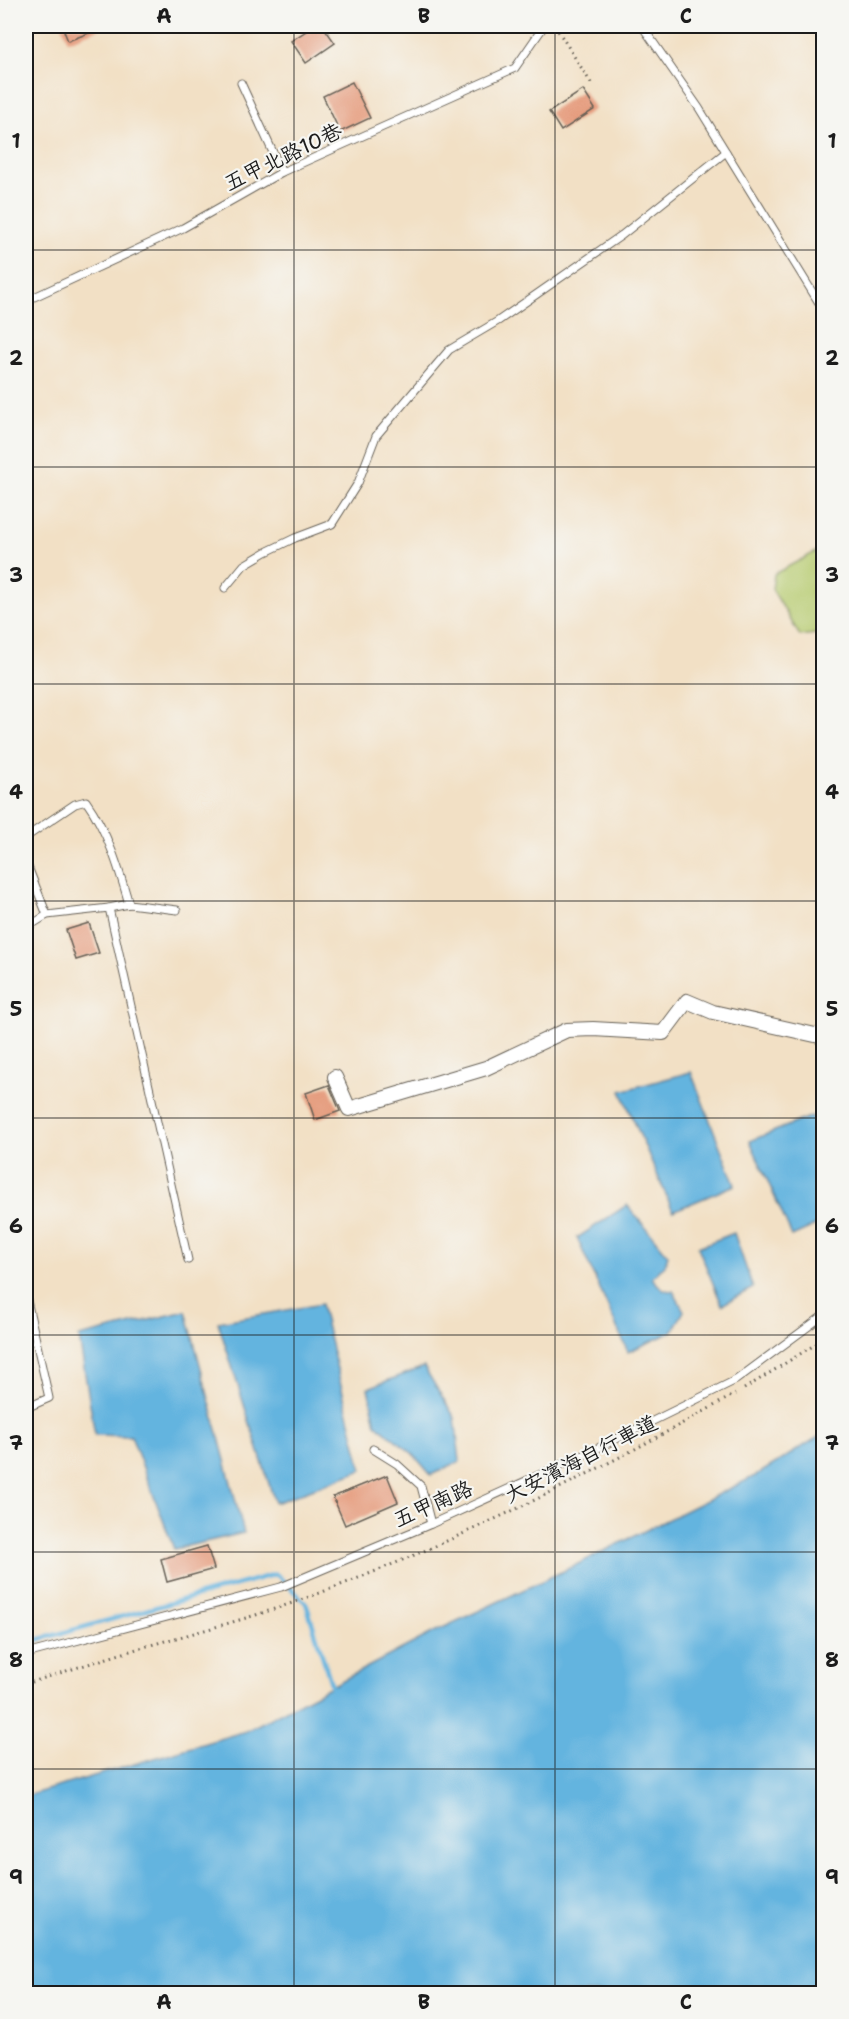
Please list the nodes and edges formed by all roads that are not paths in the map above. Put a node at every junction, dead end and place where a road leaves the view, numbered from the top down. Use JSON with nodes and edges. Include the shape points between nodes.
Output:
{"nodes":[{"id":1,"x":544,"y":26,"type":"edge"},
{"id":2,"x":642,"y":26,"type":"edge"},
{"id":3,"x":241,"y":83,"type":"dead end"},
{"id":4,"x":726,"y":152,"type":"junction"},
{"id":5,"x":282,"y":172,"type":"junction"},
{"id":6,"x":26,"y":307,"type":"edge"},
{"id":7,"x":824,"y":311,"type":"edge"},
{"id":8,"x":225,"y":588,"type":"dead end"},
{"id":9,"x":26,"y":837,"type":"edge"},
{"id":10,"x":26,"y":862,"type":"edge"},
{"id":11,"x":129,"y":904,"type":"junction"},
{"id":12,"x":109,"y":908,"type":"junction"},
{"id":13,"x":177,"y":910,"type":"dead end"},
{"id":14,"x":47,"y":915,"type":"junction"},
{"id":15,"x":26,"y":928,"type":"edge"},
{"id":16,"x":824,"y":1037,"type":"edge"},
{"id":17,"x":335,"y":1077,"type":"dead end"},
{"id":18,"x":188,"y":1260,"type":"dead end"},
{"id":19,"x":26,"y":1296,"type":"edge"},
{"id":20,"x":824,"y":1315,"type":"edge"},
{"id":21,"x":26,"y":1408,"type":"edge"},
{"id":22,"x":373,"y":1449,"type":"dead end"},
{"id":23,"x":431,"y":1524,"type":"junction"},
{"id":24,"x":26,"y":1654,"type":"edge"}],
"edges":[{"from":1,"to":5,"type":"lane","name":"五甲北路10巷","via":[[515,68]]},
{"from":2,"to":4,"type":"lane"},
{"from":3,"to":5,"type":"lane"},
{"from":4,"to":7,"type":"lane"},
{"from":4,"to":8,"type":"lane","via":[[622,235],[449,350],[376,436],[358,483],[332,524],[266,552],[244,566]]},
{"from":5,"to":6,"type":"lane","name":"五甲北路10巷","via":[[183,228],[32,298]]},
{"from":9,"to":11,"type":"lane","via":[[75,804],[86,801],[98,818]]},
{"from":10,"to":14,"type":"lane"},
{"from":11,"to":12,"type":"lane"},
{"from":11,"to":13,"type":"lane"},
{"from":12,"to":14,"type":"lane"},
{"from":12,"to":18,"type":"lane"},
{"from":14,"to":15,"type":"lane"},
{"from":16,"to":17,"type":"street","via":[[713,1012],[687,1000],[663,1033],[567,1030],[486,1068],[350,1109]]},
{"from":19,"to":21,"type":"lane","via":[[49,1398]]},
{"from":20,"to":23,"type":"lane","name":"五甲南路","via":[[736,1380]]},
{"from":22,"to":23,"type":"lane","via":[[422,1486]]},
{"from":23,"to":24,"type":"lane","name":"五甲南路","via":[[281,1587]]}]}
